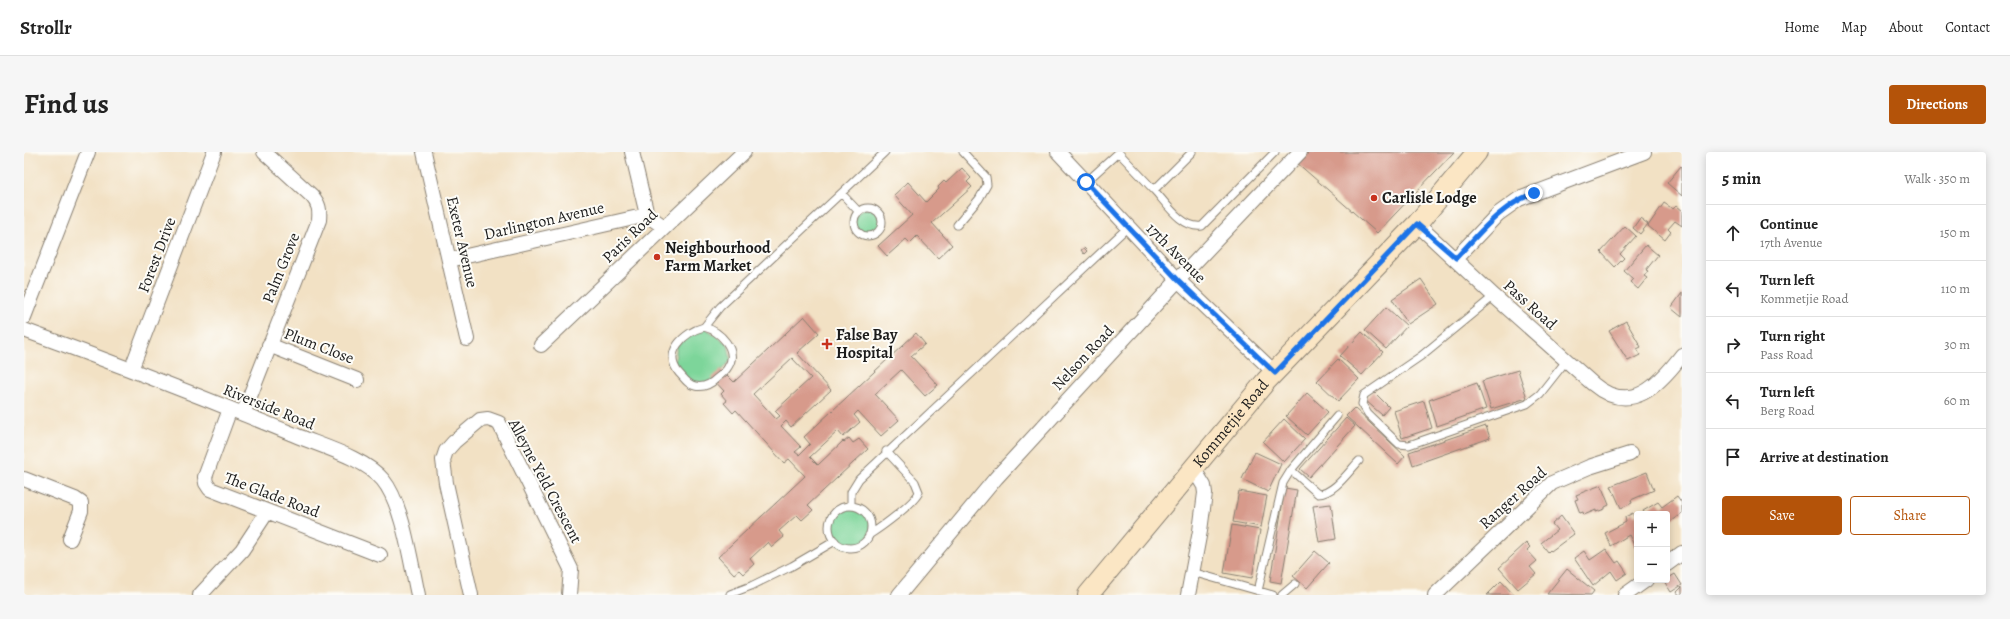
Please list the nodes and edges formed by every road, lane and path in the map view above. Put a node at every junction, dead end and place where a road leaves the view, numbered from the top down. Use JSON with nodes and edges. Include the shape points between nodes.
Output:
{"nodes":[{"id":1,"x":88,"y":152,"type":"edge"},
{"id":2,"x":214,"y":152,"type":"edge"},
{"id":3,"x":264,"y":152,"type":"edge"},
{"id":4,"x":424,"y":152,"type":"edge"},
{"id":5,"x":632,"y":152,"type":"edge"},
{"id":6,"x":744,"y":152,"type":"edge"},
{"id":7,"x":885,"y":152,"type":"edge"},
{"id":8,"x":963,"y":152,"type":"edge"},
{"id":9,"x":1058,"y":152,"type":"edge"},
{"id":10,"x":1118,"y":152,"type":"edge"},
{"id":11,"x":1192,"y":152,"type":"edge"},
{"id":12,"x":1275,"y":152,"type":"edge"},
{"id":13,"x":1300,"y":152,"type":"edge"},
{"id":14,"x":1477,"y":152,"type":"edge"},
{"id":15,"x":1644,"y":152,"type":"edge"},
{"id":16,"x":1086,"y":182,"type":"junction"},
{"id":17,"x":1154,"y":190,"type":"junction"},
{"id":18,"x":842,"y":194,"type":"junction"},
{"id":19,"x":858,"y":212,"type":"junction"},
{"id":20,"x":647,"y":215,"type":"junction"},
{"id":21,"x":1417,"y":224,"type":"junction"},
{"id":22,"x":957,"y":225,"type":"dead end"},
{"id":23,"x":664,"y":227,"type":"junction"},
{"id":24,"x":1127,"y":228,"type":"junction"},
{"id":25,"x":1456,"y":258,"type":"junction"},
{"id":26,"x":449,"y":260,"type":"junction"},
{"id":27,"x":1178,"y":280,"type":"junction"},
{"id":28,"x":1494,"y":296,"type":"junction"},
{"id":29,"x":24,"y":317,"type":"edge"},
{"id":30,"x":704,"y":327,"type":"junction"},
{"id":31,"x":24,"y":330,"type":"edge"},
{"id":32,"x":467,"y":339,"type":"dead end"},
{"id":33,"x":269,"y":345,"type":"junction"},
{"id":34,"x":541,"y":345,"type":"dead end"},
{"id":35,"x":1682,"y":355,"type":"edge"},
{"id":36,"x":1566,"y":361,"type":"junction"},
{"id":37,"x":131,"y":370,"type":"junction"},
{"id":38,"x":1275,"y":373,"type":"junction"},
{"id":39,"x":357,"y":380,"type":"dead end"},
{"id":40,"x":237,"y":412,"type":"junction"},
{"id":41,"x":1337,"y":416,"type":"dead end"},
{"id":42,"x":886,"y":451,"type":"junction"},
{"id":43,"x":1630,"y":454,"type":"dead end"},
{"id":44,"x":1359,"y":461,"type":"dead end"},
{"id":45,"x":1193,"y":468,"type":"junction"},
{"id":46,"x":1291,"y":470,"type":"junction"},
{"id":47,"x":24,"y":479,"type":"edge"},
{"id":48,"x":851,"y":506,"type":"junction"},
{"id":49,"x":267,"y":512,"type":"junction"},
{"id":50,"x":869,"y":534,"type":"junction"},
{"id":51,"x":70,"y":539,"type":"dead end"},
{"id":52,"x":835,"y":542,"type":"junction"},
{"id":53,"x":1682,"y":553,"type":"edge"},
{"id":54,"x":380,"y":555,"type":"dead end"},
{"id":55,"x":1670,"y":562,"type":"edge"},
{"id":56,"x":1192,"y":572,"type":"junction"},
{"id":57,"x":1642,"y":583,"type":"edge"},
{"id":58,"x":1295,"y":584,"type":"dead end"},
{"id":59,"x":1258,"y":591,"type":"junction"},
{"id":60,"x":730,"y":594,"type":"edge"},
{"id":61,"x":200,"y":595,"type":"edge"},
{"id":62,"x":418,"y":595,"type":"edge"},
{"id":63,"x":471,"y":595,"type":"edge"},
{"id":64,"x":569,"y":595,"type":"edge"},
{"id":65,"x":899,"y":595,"type":"edge"},
{"id":66,"x":1088,"y":595,"type":"edge"},
{"id":67,"x":1188,"y":595,"type":"edge"},
{"id":68,"x":1273,"y":595,"type":"edge"},
{"id":69,"x":1282,"y":595,"type":"edge"},
{"id":70,"x":1436,"y":595,"type":"edge"},
{"id":71,"x":1625,"y":595,"type":"edge"}],
"edges":[{"from":1,"to":29,"type":"street"},
{"from":2,"to":37,"type":"street","name":"Forest Drive"},
{"from":3,"to":33,"type":"street","name":"Palm Grove","via":[[312,196],[320,212]]},
{"from":4,"to":26,"type":"street","name":"Exeter Avenue"},
{"from":5,"to":20,"type":"street"},
{"from":6,"to":23,"type":"street","name":"Paris Road"},
{"from":7,"to":18,"type":"lane"},
{"from":8,"to":22,"type":"lane","via":[[986,177],[987,184],[979,199]]},
{"from":9,"to":16,"type":"street","name":"17th Avenue"},
{"from":10,"to":16,"type":"lane"},
{"from":10,"to":17,"type":"lane"},
{"from":11,"to":17,"type":"lane"},
{"from":12,"to":17,"type":"lane","via":[[1202,226],[1187,224]]},
{"from":13,"to":27,"type":"street","name":"Nelson Road"},
{"from":14,"to":21,"type":"main road","name":"Kommetjie Road"},
{"from":15,"to":25,"type":"street","via":[[1519,199],[1498,214]]},
{"from":16,"to":24,"type":"street","name":"17th Avenue"},
{"from":18,"to":19,"type":"lane"},
{"from":18,"to":30,"type":"lane","via":[[720,307]]},
{"from":19,"to":19,"type":"lane","via":[[872,208],[880,213],[883,222],[880,231],[867,236],[859,233],[854,225]]},
{"from":20,"to":23,"type":"street"},
{"from":20,"to":26,"type":"street","name":"Darlington Avenue"},
{"from":21,"to":25,"type":"street","name":"Pass Road"},
{"from":21,"to":38,"type":"main road","name":"Kommetjie Road"},
{"from":23,"to":34,"type":"street","name":"Paris Road"},
{"from":24,"to":27,"type":"street","name":"17th Avenue"},
{"from":24,"to":42,"type":"lane"},
{"from":25,"to":28,"type":"street","name":"Pass Road"},
{"from":26,"to":32,"type":"street","name":"Exeter Avenue"},
{"from":27,"to":38,"type":"street","name":"17th Avenue"},
{"from":27,"to":65,"type":"street","name":"Nelson Road","via":[[996,478]]},
{"from":28,"to":36,"type":"street","name":"Pass Road"},
{"from":28,"to":36,"type":"lane","via":[[1421,356],[1364,395],[1364,409],[1399,444],[1409,446],[1527,404],[1540,394]]},
{"from":30,"to":30,"type":"lane","via":[[716,331],[728,344],[731,360],[728,368],[711,384],[703,387],[688,382],[674,367],[673,352],[688,334]]},
{"from":31,"to":37,"type":"street","name":"Riverside Road"},
{"from":33,"to":39,"type":"street","name":"Plum Close"},
{"from":33,"to":40,"type":"street","name":"Palm Grove"},
{"from":35,"to":36,"type":"street","name":"Pass Road","via":[[1656,385],[1640,395],[1628,397],[1605,393]]},
{"from":37,"to":40,"type":"street","name":"Riverside Road"},
{"from":38,"to":45,"type":"main road","name":"Kommetjie Road"},
{"from":40,"to":49,"type":"street","name":"The Glade Road","via":[[207,473],[206,483],[217,493]]},
{"from":40,"to":62,"type":"street","name":"Riverside Road","via":[[348,457],[383,479],[396,504]]},
{"from":41,"to":46,"type":"lane"},
{"from":42,"to":48,"type":"lane","via":[[855,483],[851,492]]},
{"from":42,"to":50,"type":"lane","via":[[916,482],[919,492],[890,520]]},
{"from":43,"to":70,"type":"street","name":"Ranger Road","via":[[1589,467],[1552,483]]},
{"from":44,"to":46,"type":"lane","via":[[1331,489],[1322,494],[1318,494]]},
{"from":45,"to":56,"type":"street","via":[[1204,486],[1205,493]]},
{"from":45,"to":66,"type":"main road","name":"Kommetjie Road"},
{"from":46,"to":59,"type":"lane","via":[[1280,490]]},
{"from":47,"to":51,"type":"street","via":[[81,503],[81,511]]},
{"from":48,"to":50,"type":"lane","via":[[857,507],[867,516],[870,522]]},
{"from":48,"to":52,"type":"lane","via":[[839,509],[831,518],[829,530]]},
{"from":49,"to":54,"type":"street","name":"The Glade Road"},
{"from":49,"to":61,"type":"street","via":[[242,550]]},
{"from":50,"to":52,"type":"lane","via":[[860,545],[854,547],[847,548]]},
{"from":52,"to":60,"type":"lane","via":[[751,586]]},
{"from":53,"to":55,"type":"street"},
{"from":56,"to":59,"type":"lane"},
{"from":56,"to":67,"type":"street"},
{"from":57,"to":71,"type":"street"},
{"from":58,"to":69,"type":"lane"},
{"from":59,"to":68,"type":"lane"},
{"from":63,"to":64,"type":"street","name":"Alleyne Yeld Crescent","via":[[444,476],[443,460],[446,451],[454,442],[480,420],[488,419],[499,423],[571,569]]}]}
